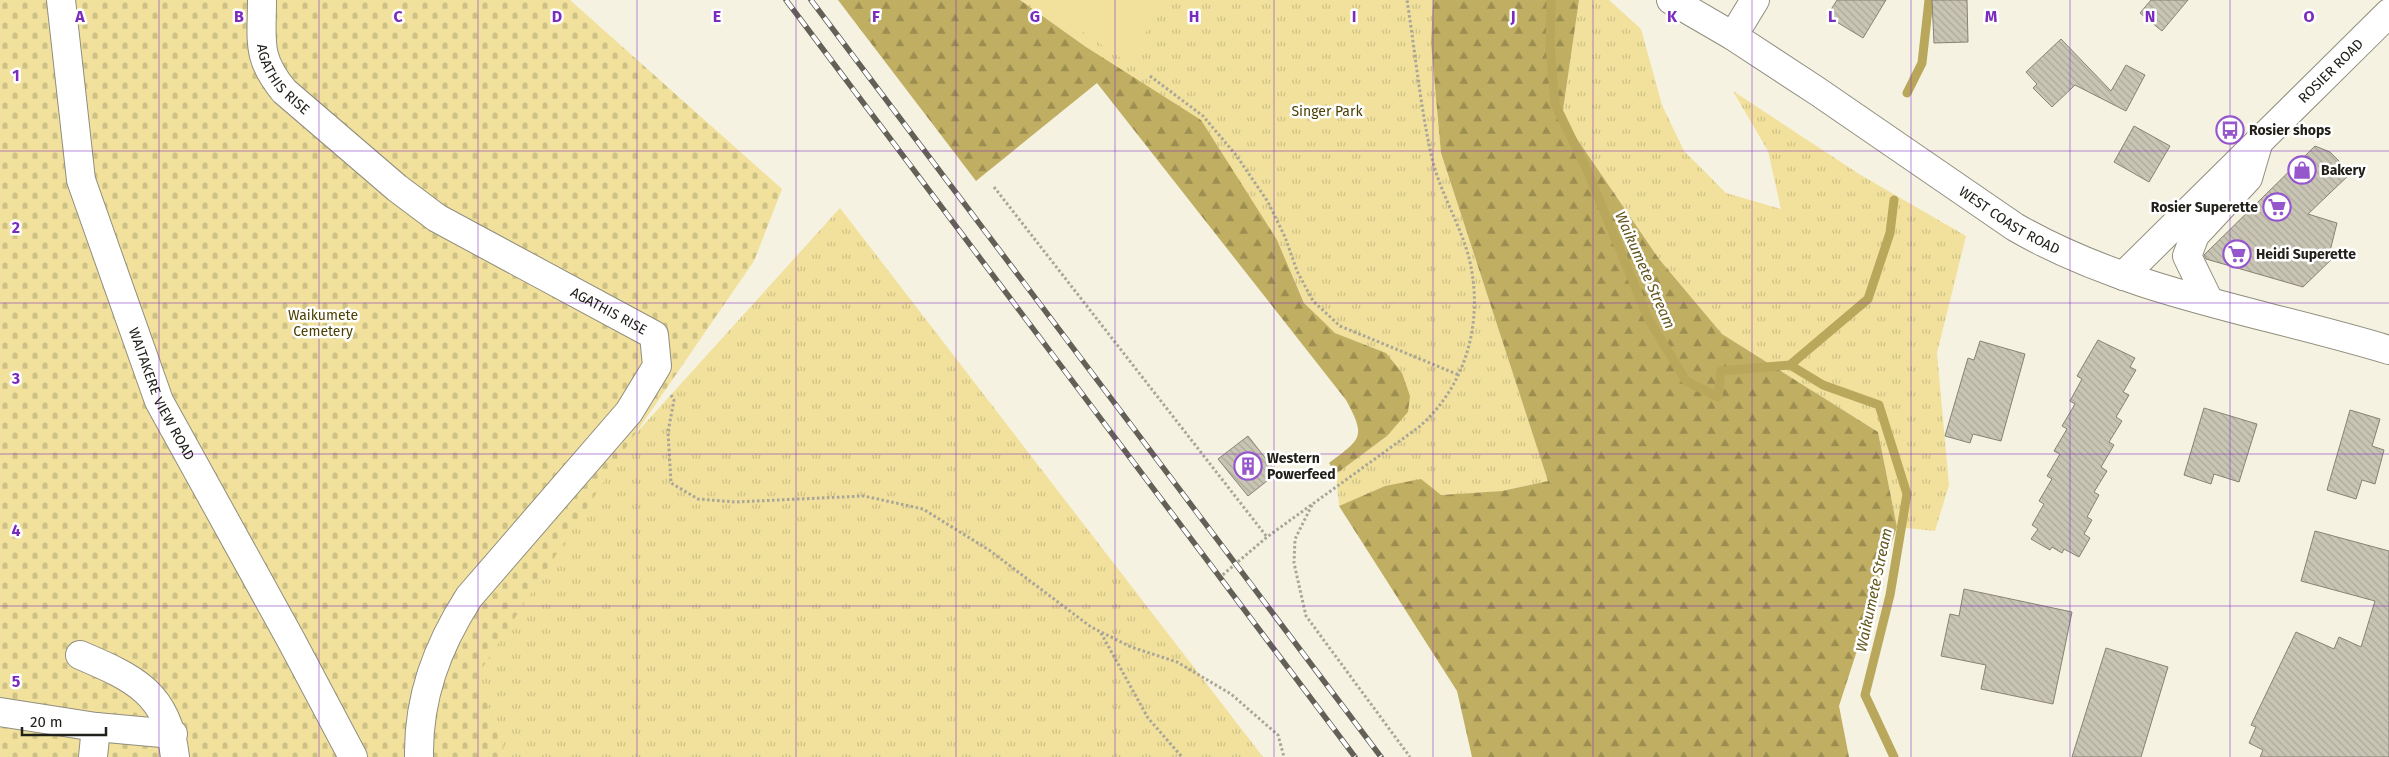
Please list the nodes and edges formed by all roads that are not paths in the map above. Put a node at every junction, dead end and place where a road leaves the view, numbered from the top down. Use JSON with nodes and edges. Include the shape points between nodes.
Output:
{"nodes":[{"id":1,"x":61,"y":0,"type":"edge"},
{"id":2,"x":262,"y":0,"type":"edge"},
{"id":3,"x":1671,"y":0,"type":"edge"},
{"id":4,"x":1755,"y":0,"type":"edge"},
{"id":5,"x":2389,"y":13,"type":"edge"},
{"id":6,"x":1733,"y":36,"type":"junction"},
{"id":7,"x":2258,"y":144,"type":"junction"},
{"id":8,"x":2122,"y":276,"type":"junction"},
{"id":9,"x":2209,"y":301,"type":"junction"},
{"id":10,"x":2389,"y":350,"type":"edge"},
{"id":11,"x":80,"y":655,"type":"dead end"},
{"id":12,"x":0,"y":712,"type":"edge"},
{"id":13,"x":96,"y":727,"type":"junction"},
{"id":14,"x":174,"y":746,"type":"edge"},
{"id":15,"x":93,"y":757,"type":"edge"},
{"id":16,"x":353,"y":757,"type":"edge"},
{"id":17,"x":419,"y":757,"type":"edge"}],
"edges":[{"from":1,"to":16,"type":"main road","name":"WAITAKERE VIEW ROAD","via":[[81,180],[160,401]]},
{"from":2,"to":17,"type":"main road","name":"AGATHIS RISE","via":[[263,57],[271,76],[284,91],[397,188],[437,218],[654,335],[657,366],[629,412],[469,597],[451,625],[423,697]]},
{"from":3,"to":6,"type":"main road","name":"WEST COAST ROAD"},
{"from":4,"to":6,"type":"main road"},
{"from":5,"to":7,"type":"main road","name":"ROSIER ROAD"},
{"from":6,"to":8,"type":"main road","name":"WEST COAST ROAD","via":[[2015,227],[2086,264]]},
{"from":7,"to":8,"type":"main road","name":"ROSIER ROAD"},
{"from":7,"to":9,"type":"main road","via":[[2248,178],[2195,235],[2187,256]]},
{"from":8,"to":9,"type":"main road","name":"WEST COAST ROAD"},
{"from":9,"to":10,"type":"main road","name":"WEST COAST ROAD"},
{"from":11,"to":14,"type":"main road","via":[[120,672],[149,692]]},
{"from":12,"to":13,"type":"main road"},
{"from":13,"to":14,"type":"main road"},
{"from":13,"to":15,"type":"main road"}]}
